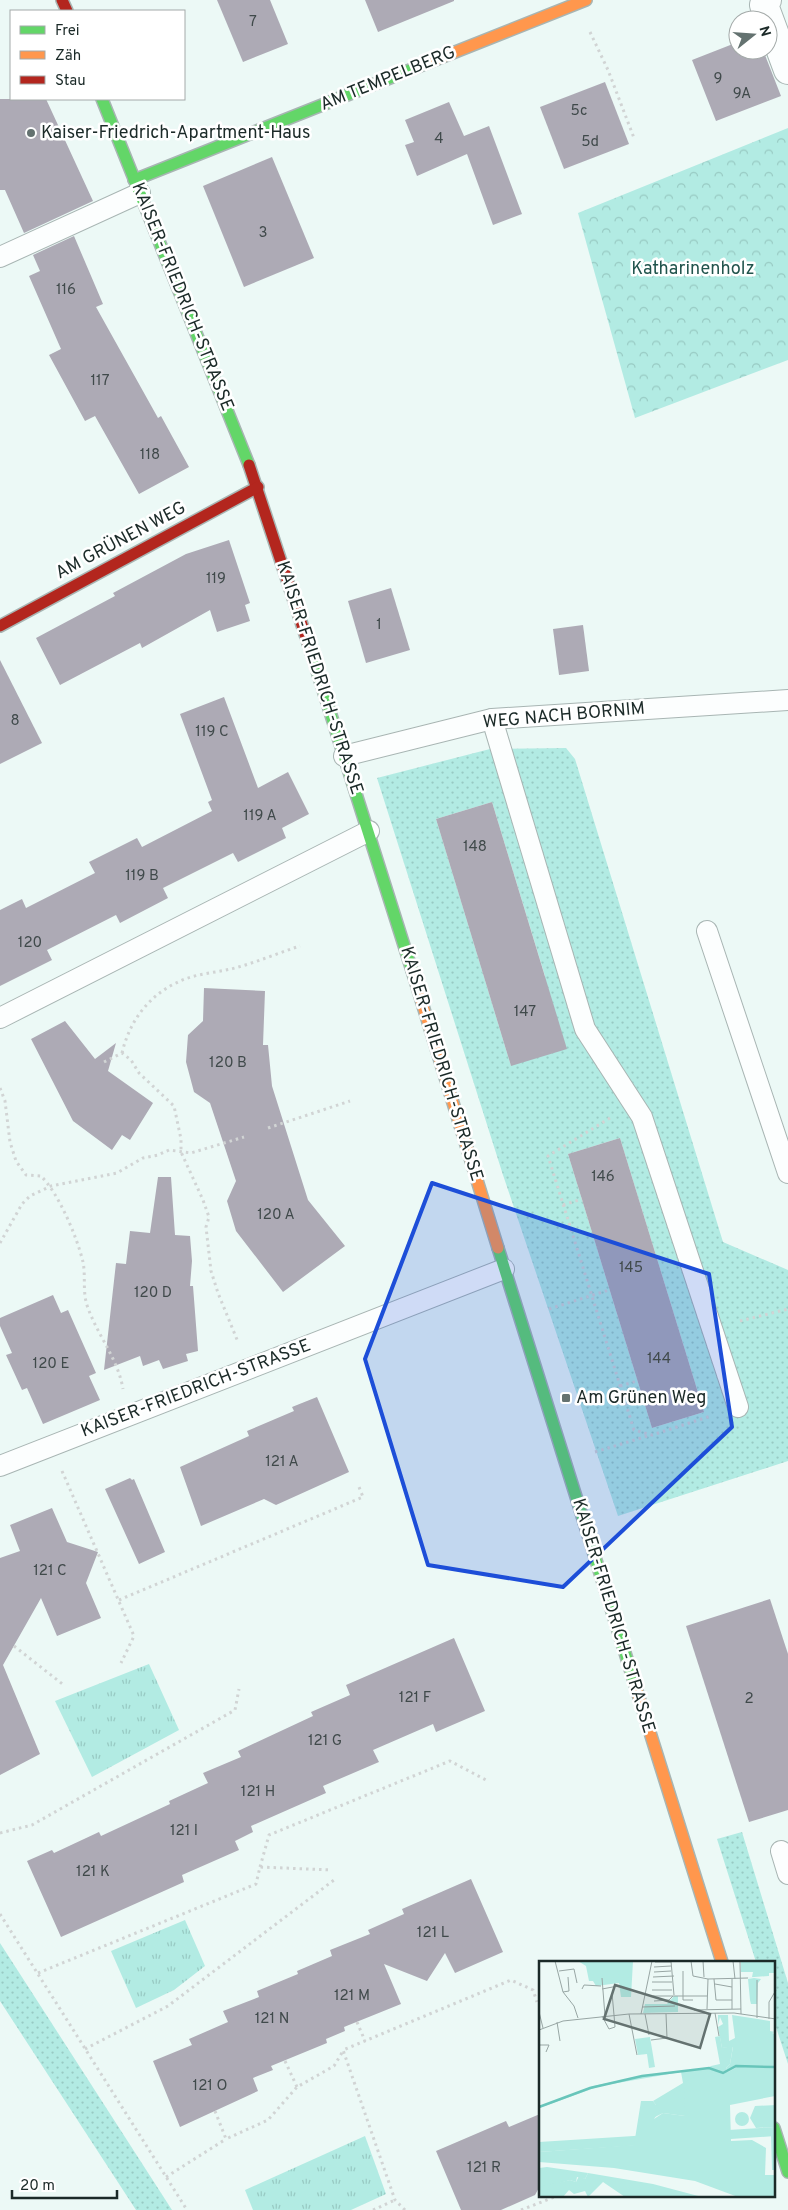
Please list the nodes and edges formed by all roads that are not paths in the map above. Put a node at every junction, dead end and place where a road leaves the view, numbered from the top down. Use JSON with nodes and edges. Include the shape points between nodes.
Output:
{"nodes":[{"id":1,"x":767,"y":0,"type":"edge"},
{"id":2,"x":582,"y":2,"type":"edge"},
{"id":3,"x":788,"y":70,"type":"edge"},
{"id":4,"x":102,"y":100,"type":"edge"},
{"id":5,"x":137,"y":187,"type":"junction"},
{"id":6,"x":0,"y":257,"type":"edge"},
{"id":7,"x":258,"y":487,"type":"junction"},
{"id":8,"x":0,"y":626,"type":"edge"},
{"id":9,"x":788,"y":700,"type":"edge"},
{"id":10,"x":492,"y":719,"type":"junction"},
{"id":11,"x":344,"y":756,"type":"junction"},
{"id":12,"x":369,"y":830,"type":"junction"},
{"id":13,"x":707,"y":931,"type":"dead end"},
{"id":14,"x":0,"y":1018,"type":"edge"},
{"id":15,"x":788,"y":1173,"type":"edge"},
{"id":16,"x":504,"y":1269,"type":"junction"},
{"id":17,"x":738,"y":1407,"type":"road end"},
{"id":18,"x":0,"y":1466,"type":"edge"},
{"id":19,"x":781,"y":1852,"type":"dead end"},
{"id":20,"x":788,"y":1874,"type":"edge"},
{"id":21,"x":722,"y":1961,"type":"edge"},
{"id":22,"x":776,"y":2134,"type":"edge"},
{"id":23,"x":788,"y":2172,"type":"edge"}],
"edges":[{"from":1,"to":3,"type":"street","via":[[764,5]]},
{"from":2,"to":5,"type":"street","name":"AM TEMPELBERG"},
{"from":4,"to":5,"type":"street","name":"KAISER-FRIEDRICH-STRASSE"},
{"from":5,"to":6,"type":"lane"},
{"from":5,"to":7,"type":"street","name":"KAISER-FRIEDRICH-STRASSE"},
{"from":7,"to":8,"type":"street","name":"AM GRÜNEN WEG"},
{"from":7,"to":11,"type":"street","name":"KAISER-FRIEDRICH-STRASSE"},
{"from":9,"to":10,"type":"lane","name":"WEG NACH BORNIM"},
{"from":10,"to":11,"type":"lane","name":"WEG NACH BORNIM"},
{"from":10,"to":17,"type":"lane","via":[[584,1029],[642,1117]]},
{"from":11,"to":12,"type":"street","name":"KAISER-FRIEDRICH-STRASSE"},
{"from":12,"to":14,"type":"lane"},
{"from":12,"to":16,"type":"street","name":"KAISER-FRIEDRICH-STRASSE"},
{"from":13,"to":15,"type":"lane"},
{"from":16,"to":18,"type":"lane","name":"KAISER-FRIEDRICH-STRASSE"},
{"from":16,"to":21,"type":"street","name":"KAISER-FRIEDRICH-STRASSE"},
{"from":19,"to":20,"type":"lane"},
{"from":22,"to":23,"type":"street"}]}
